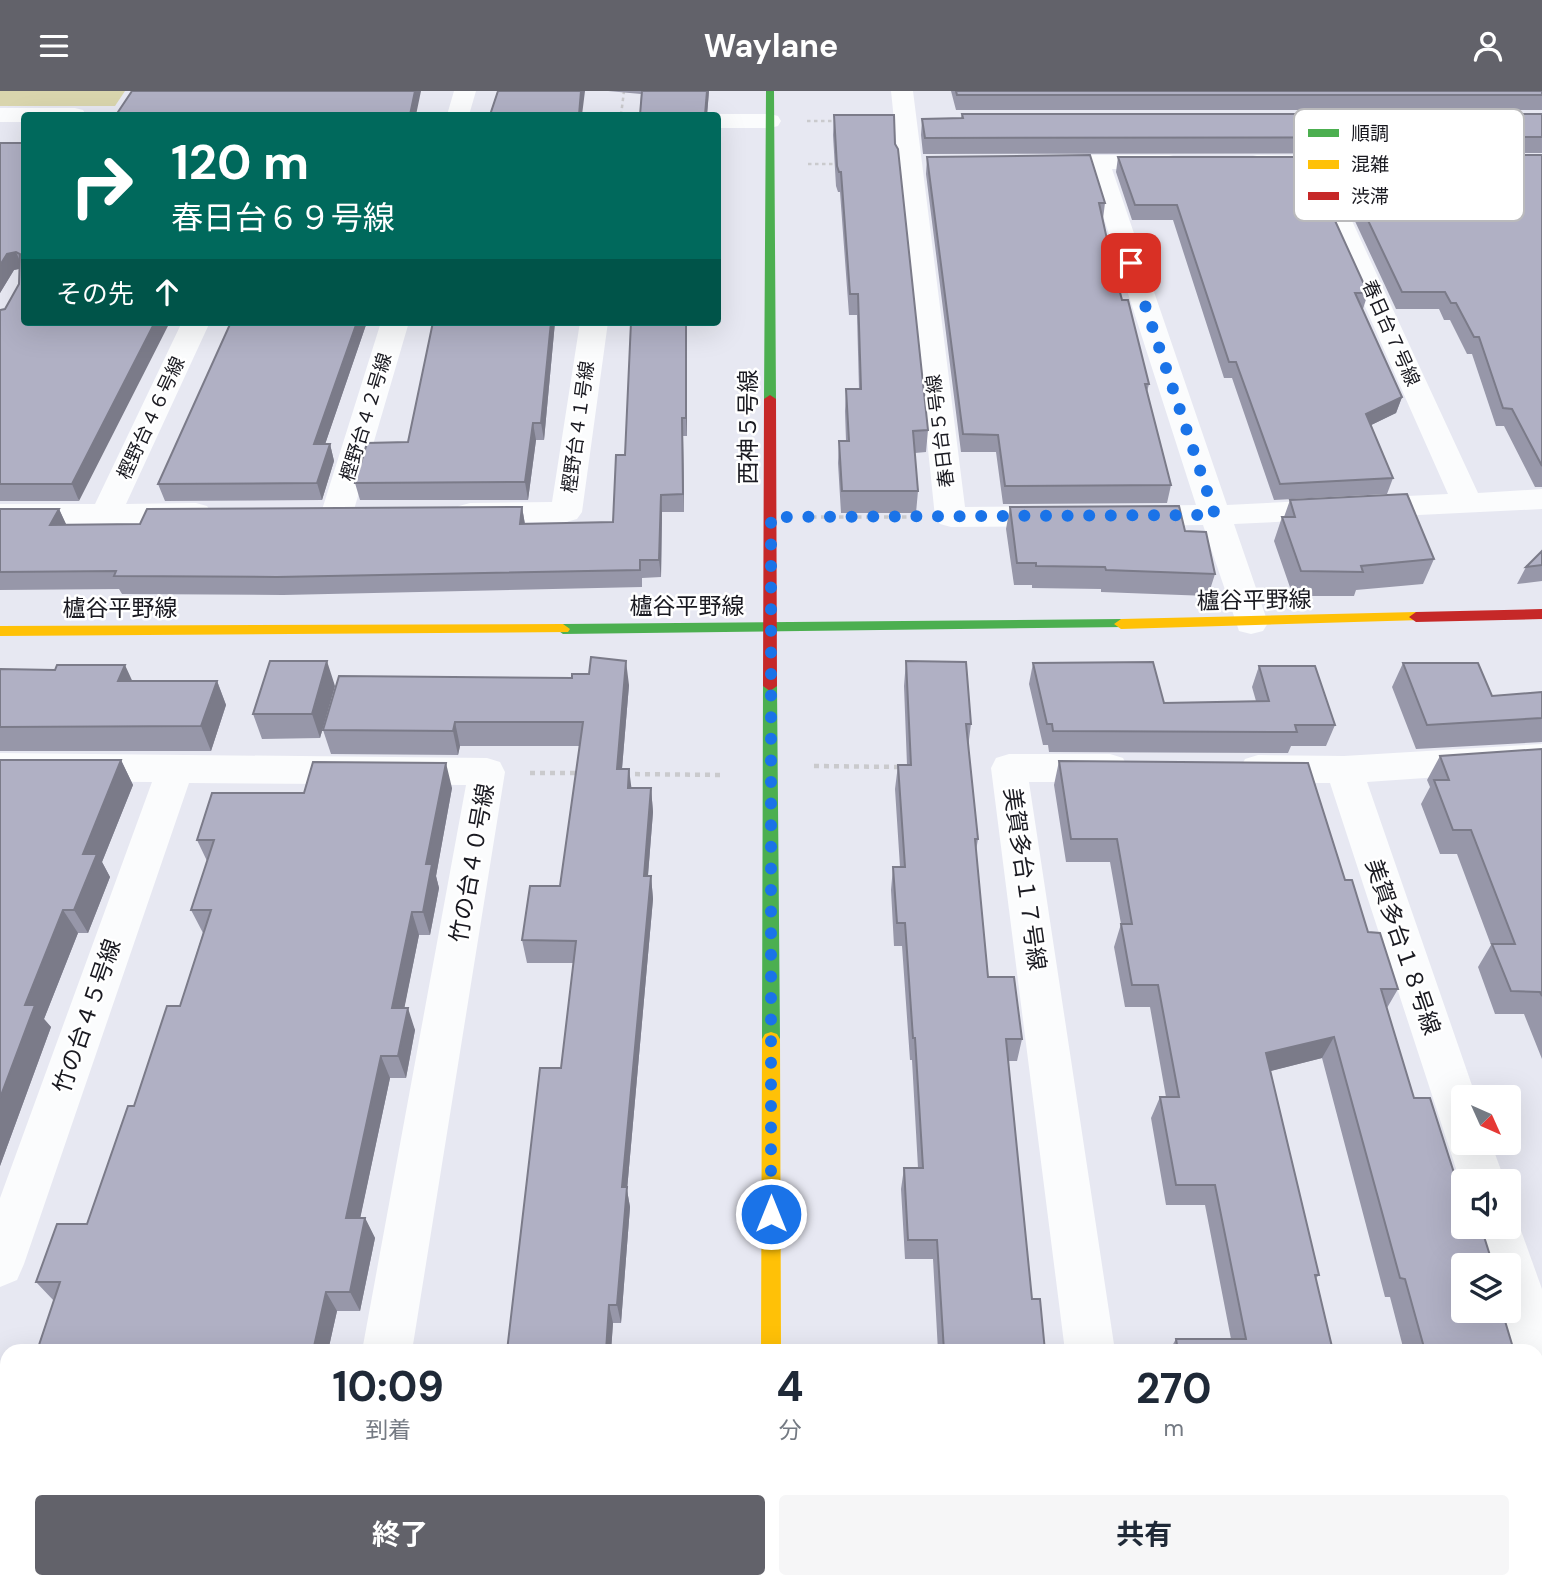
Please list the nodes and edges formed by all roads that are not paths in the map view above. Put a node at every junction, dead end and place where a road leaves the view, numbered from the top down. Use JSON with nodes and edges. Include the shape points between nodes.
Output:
{"nodes":[{"id":1,"x":465,"y":91,"type":"edge"},
{"id":2,"x":770,"y":91,"type":"edge"},
{"id":3,"x":902,"y":91,"type":"edge"},
{"id":4,"x":459,"y":112,"type":"edge"},
{"id":5,"x":721,"y":121,"type":"edge"},
{"id":6,"x":770,"y":121,"type":"junction"},
{"id":7,"x":1098,"y":162,"type":"junction"},
{"id":8,"x":1192,"y":162,"type":"edge"},
{"id":9,"x":1232,"y":162,"type":"edge"},
{"id":10,"x":1294,"y":162,"type":"edge"},
{"id":11,"x":1017,"y":163,"type":"edge"},
{"id":12,"x":1340,"y":221,"type":"edge"},
{"id":13,"x":194,"y":326,"type":"edge"},
{"id":14,"x":394,"y":326,"type":"edge"},
{"id":15,"x":593,"y":326,"type":"edge"},
{"id":16,"x":1542,"y":499,"type":"edge"},
{"id":17,"x":1468,"y":504,"type":"junction"},
{"id":18,"x":106,"y":513,"type":"junction"},
{"id":19,"x":228,"y":513,"type":"edge"},
{"id":20,"x":337,"y":513,"type":"edge"},
{"id":21,"x":445,"y":513,"type":"edge"},
{"id":22,"x":0,"y":514,"type":"edge"},
{"id":23,"x":1215,"y":515,"type":"junction"},
{"id":24,"x":1542,"y":614,"type":"edge"},
{"id":25,"x":1251,"y":623,"type":"junction"},
{"id":26,"x":771,"y":629,"type":"junction"},
{"id":27,"x":0,"y":631,"type":"edge"},
{"id":28,"x":1542,"y":757,"type":"edge"},
{"id":29,"x":0,"y":767,"type":"edge"},
{"id":30,"x":1149,"y":768,"type":"edge"},
{"id":31,"x":175,"y":769,"type":"junction"},
{"id":32,"x":1218,"y":769,"type":"edge"},
{"id":33,"x":1344,"y":770,"type":"junction"},
{"id":34,"x":1451,"y":1089,"type":"edge"},
{"id":35,"x":1501,"y":1239,"type":"edge"},
{"id":36,"x":0,"y":1264,"type":"edge"},
{"id":37,"x":388,"y":1344,"type":"edge"},
{"id":38,"x":771,"y":1344,"type":"edge"},
{"id":39,"x":1089,"y":1344,"type":"edge"},
{"id":40,"x":1536,"y":1344,"type":"edge"}],
"edges":[{"from":1,"to":4,"type":"street"},
{"from":2,"to":6,"type":"street","name":"西神５号線"},
{"from":3,"to":23,"type":"street","name":"春日台５号線","via":[[918,120],[951,517]]},
{"from":5,"to":6,"type":"street"},
{"from":6,"to":26,"type":"street","name":"西神５号線"},
{"from":7,"to":8,"type":"street"},
{"from":7,"to":11,"type":"street"},
{"from":7,"to":23,"type":"street"},
{"from":9,"to":10,"type":"street"},
{"from":12,"to":17,"type":"street","name":"春日台７号線"},
{"from":13,"to":18,"type":"street","name":"樫野台４６号線"},
{"from":14,"to":20,"type":"street","name":"樫野台４２号線"},
{"from":15,"to":21,"type":"street","name":"樫野台４１号線","via":[[566,512]]},
{"from":16,"to":17,"type":"street","name":"春日台５号線"},
{"from":17,"to":23,"type":"street","name":"春日台５号線"},
{"from":18,"to":19,"type":"street"},
{"from":18,"to":22,"type":"street"},
{"from":23,"to":25,"type":"street"},
{"from":24,"to":25,"type":"street","name":"櫨谷平野線"},
{"from":25,"to":26,"type":"street","name":"櫨谷平野線"},
{"from":26,"to":27,"type":"street","name":"櫨谷平野線"},
{"from":26,"to":38,"type":"street","name":"西神５号線"},
{"from":28,"to":33,"type":"street"},
{"from":29,"to":31,"type":"street","name":"竹の台４０号線"},
{"from":30,"to":39,"type":"street","name":"美賀多台１７号線","via":[[1009,768]]},
{"from":31,"to":36,"type":"street","name":"竹の台４５号線"},
{"from":31,"to":37,"type":"street","name":"竹の台４０号線","via":[[487,772]]},
{"from":32,"to":33,"type":"street"},
{"from":33,"to":34,"type":"street","name":"美賀多台１８号線"},
{"from":35,"to":40,"type":"street"}]}
